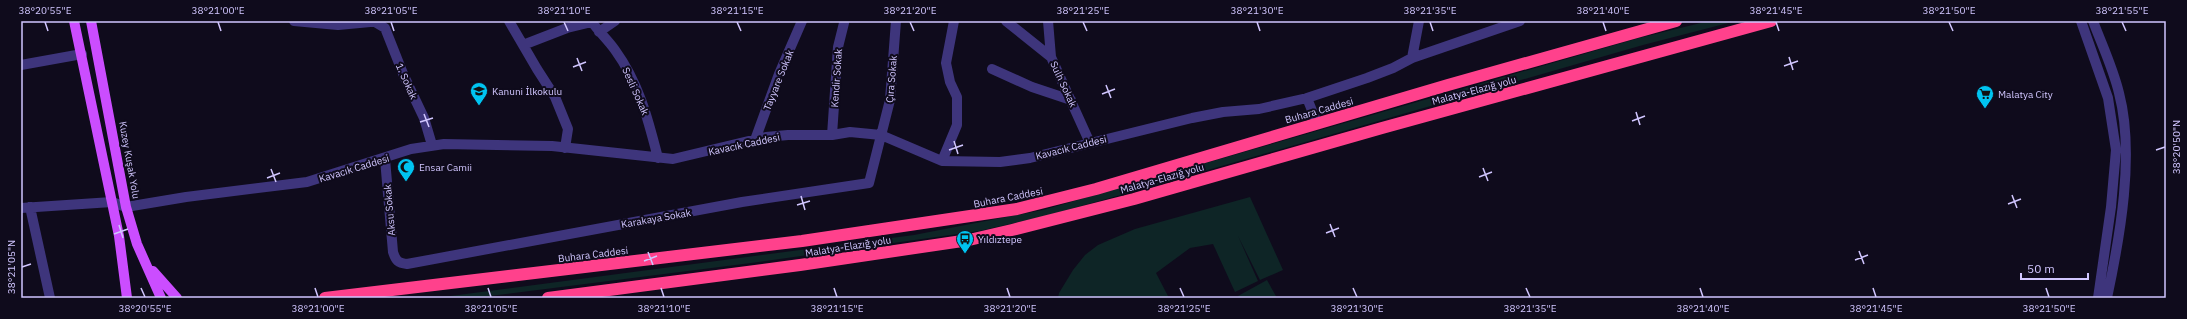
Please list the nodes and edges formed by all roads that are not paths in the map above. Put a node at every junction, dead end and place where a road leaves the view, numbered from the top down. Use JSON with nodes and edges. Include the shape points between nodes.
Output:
{"nodes":[{"id":1,"x":74,"y":21,"type":"edge"},
{"id":2,"x":92,"y":21,"type":"edge"},
{"id":3,"x":294,"y":21,"type":"edge"},
{"id":4,"x":509,"y":21,"type":"edge"},
{"id":5,"x":615,"y":21,"type":"edge"},
{"id":6,"x":802,"y":21,"type":"edge"},
{"id":7,"x":896,"y":21,"type":"edge"},
{"id":8,"x":954,"y":21,"type":"edge"},
{"id":9,"x":1006,"y":21,"type":"edge"},
{"id":10,"x":1048,"y":21,"type":"edge"},
{"id":11,"x":1419,"y":21,"type":"edge"},
{"id":12,"x":1520,"y":21,"type":"edge"},
{"id":13,"x":1676,"y":21,"type":"edge"},
{"id":14,"x":1771,"y":21,"type":"edge"},
{"id":15,"x":2081,"y":21,"type":"edge"},
{"id":16,"x":2093,"y":21,"type":"edge"},
{"id":17,"x":378,"y":22,"type":"edge"},
{"id":18,"x":844,"y":22,"type":"dead end"},
{"id":19,"x":599,"y":32,"type":"junction"},
{"id":20,"x":523,"y":45,"type":"junction"},
{"id":21,"x":82,"y":54,"type":"junction"},
{"id":22,"x":1051,"y":57,"type":"junction"},
{"id":23,"x":1412,"y":58,"type":"junction"},
{"id":24,"x":21,"y":65,"type":"edge"},
{"id":25,"x":992,"y":69,"type":"dead end"},
{"id":26,"x":1307,"y":98,"type":"junction"},
{"id":27,"x":1071,"y":100,"type":"junction"},
{"id":28,"x":1317,"y":124,"type":"junction"},
{"id":29,"x":832,"y":135,"type":"junction"},
{"id":30,"x":881,"y":135,"type":"junction"},
{"id":31,"x":755,"y":140,"type":"junction"},
{"id":32,"x":1090,"y":143,"type":"junction"},
{"id":33,"x":432,"y":145,"type":"junction"},
{"id":34,"x":565,"y":148,"type":"junction"},
{"id":35,"x":658,"y":158,"type":"junction"},
{"id":36,"x":385,"y":159,"type":"junction"},
{"id":37,"x":942,"y":161,"type":"junction"},
{"id":38,"x":112,"y":202,"type":"junction"},
{"id":39,"x":25,"y":207,"type":"edge"},
{"id":40,"x":126,"y":207,"type":"junction"},
{"id":41,"x":144,"y":259,"type":"junction"},
{"id":42,"x":395,"y":260,"type":"joint"},
{"id":43,"x":429,"y":286,"type":"junction"},
{"id":44,"x":50,"y":298,"type":"edge"},
{"id":45,"x":127,"y":298,"type":"edge"},
{"id":46,"x":161,"y":298,"type":"edge"},
{"id":47,"x":177,"y":298,"type":"edge"},
{"id":48,"x":325,"y":298,"type":"edge"},
{"id":49,"x":402,"y":298,"type":"edge"},
{"id":50,"x":548,"y":298,"type":"edge"},
{"id":51,"x":2098,"y":298,"type":"edge"},
{"id":52,"x":2107,"y":298,"type":"edge"}],
"edges":[{"from":1,"to":21,"type":"main road"},
{"from":2,"to":40,"type":"main road","name":"Kuzey Kuşak Yolu"},
{"from":3,"to":17,"type":"street","via":[[338,25]]},
{"from":4,"to":20,"type":"street"},
{"from":5,"to":19,"type":"street"},
{"from":6,"to":31,"type":"street","name":"Tayyare Sokak"},
{"from":7,"to":30,"type":"street","name":"Çıra Sokak","via":[[890,100]]},
{"from":8,"to":37,"type":"street","via":[[946,63],[950,82],[957,97],[958,125]]},
{"from":9,"to":22,"type":"street","name":"Sulh Sokak"},
{"from":10,"to":22,"type":"street"},
{"from":11,"to":23,"type":"street"},
{"from":12,"to":23,"type":"street","name":"Kavacık Caddesi"},
{"from":13,"to":28,"type":"highway","name":"Buhara Caddesi"},
{"from":14,"to":50,"type":"highway","name":"Malatya-Elazığ yolu","via":[[1134,199],[968,240],[800,266]]},
{"from":15,"to":51,"type":"street","via":[[2108,98],[2116,150]]},
{"from":16,"to":52,"type":"street","via":[[2119,93],[2127,147],[2122,206]]},
{"from":17,"to":33,"type":"street","name":"1. Sokak","via":[[385,28],[424,118]]},
{"from":18,"to":29,"type":"street","name":"Kendir Sokak","via":[[838,47]]},
{"from":19,"to":20,"type":"street","name":"Sesli Sokak","via":[[592,22],[567,28]]},
{"from":19,"to":35,"type":"street","name":"Sesli Sokak","via":[[615,50],[635,83],[646,110]]},
{"from":20,"to":34,"type":"street","via":[[555,96],[568,129]]},
{"from":21,"to":24,"type":"street"},
{"from":21,"to":38,"type":"main road"},
{"from":22,"to":27,"type":"street","name":"Sulh Sokak"},
{"from":23,"to":26,"type":"street","name":"Kavacık Caddesi","via":[[1380,73]]},
{"from":25,"to":27,"type":"street"},
{"from":26,"to":28,"type":"street"},
{"from":26,"to":32,"type":"street","name":"Kavacık Caddesi","via":[[1259,109],[1212,114]]},
{"from":27,"to":32,"type":"street","name":"Sulh Sokak"},
{"from":28,"to":43,"type":"highway","name":"Buhara Caddesi","via":[[1096,189],[1017,209],[817,239]]},
{"from":29,"to":30,"type":"street","name":"Kavacık Caddesi","via":[[850,132]]},
{"from":29,"to":31,"type":"street","name":"Kavacık Caddesi","via":[[788,134]]},
{"from":30,"to":37,"type":"street","name":"Kavacık Caddesi"},
{"from":30,"to":42,"type":"street","name":"Karakaya Sokak","via":[[869,183],[742,202],[407,264]]},
{"from":31,"to":35,"type":"street","name":"Kavacık Caddesi","via":[[680,158]]},
{"from":32,"to":37,"type":"street","name":"Kavacık Caddesi","via":[[1030,158],[1000,162]]},
{"from":33,"to":34,"type":"street","name":"Kavacık Caddesi","via":[[527,145]]},
{"from":33,"to":36,"type":"street","name":"Kavacık Caddesi","via":[[411,149]]},
{"from":34,"to":35,"type":"street","name":"Kavacık Caddesi"},
{"from":36,"to":40,"type":"street","name":"Kavacık Caddesi","via":[[307,182]]},
{"from":36,"to":42,"type":"street","name":"Aksu Sokak"},
{"from":38,"to":39,"type":"street"},
{"from":38,"to":40,"type":"street","name":"Kavacık Caddesi"},
{"from":38,"to":45,"type":"main road"},
{"from":39,"to":44,"type":"street"},
{"from":40,"to":41,"type":"main road","name":"Kuzey Kuşak Yolu"},
{"from":41,"to":46,"type":"main road","name":"Kuzey Kuşak Yolu"},
{"from":41,"to":47,"type":"main road"},
{"from":43,"to":48,"type":"highway","name":"Buhara Caddesi"},
{"from":43,"to":49,"type":"highway"}]}
